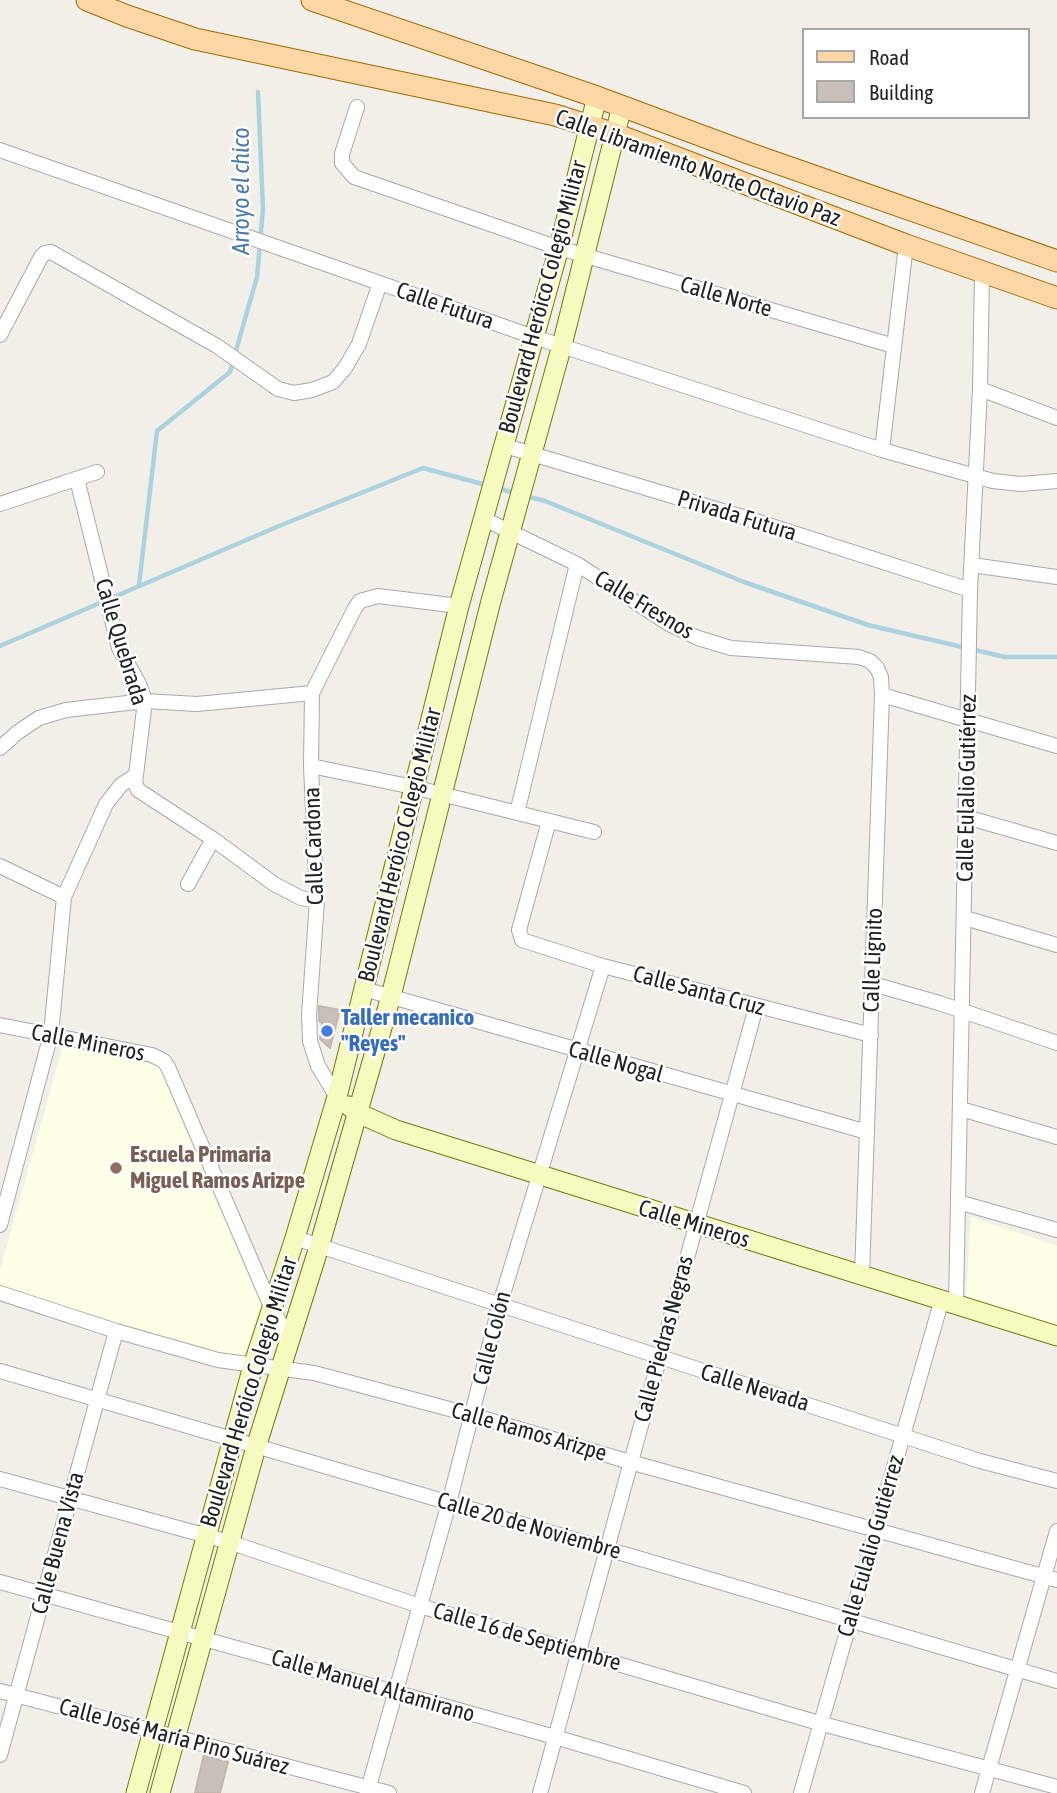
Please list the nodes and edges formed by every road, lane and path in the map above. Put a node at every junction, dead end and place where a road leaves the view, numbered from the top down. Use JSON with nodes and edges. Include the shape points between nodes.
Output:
{"nodes":[{"id":1,"x":88,"y":0,"type":"edge"},
{"id":2,"x":312,"y":0,"type":"edge"},
{"id":3,"x":597,"y":97,"type":"junction"},
{"id":4,"x":622,"y":106,"type":"junction"},
{"id":5,"x":357,"y":107,"type":"dead end"},
{"id":6,"x":589,"y":126,"type":"junction"},
{"id":7,"x":615,"y":134,"type":"junction"},
{"id":8,"x":0,"y":150,"type":"edge"},
{"id":9,"x":906,"y":245,"type":"junction"},
{"id":10,"x":559,"y":248,"type":"junction"},
{"id":11,"x":585,"y":256,"type":"junction"},
{"id":12,"x":1057,"y":261,"type":"edge"},
{"id":13,"x":982,"y":273,"type":"junction"},
{"id":14,"x":380,"y":283,"type":"junction"},
{"id":15,"x":1057,"y":298,"type":"edge"},
{"id":16,"x":0,"y":333,"type":"edge"},
{"id":17,"x":534,"y":337,"type":"junction"},
{"id":18,"x":562,"y":345,"type":"junction"},
{"id":19,"x":894,"y":346,"type":"junction"},
{"id":20,"x":979,"y":389,"type":"junction"},
{"id":21,"x":1057,"y":418,"type":"edge"},
{"id":22,"x":502,"y":445,"type":"junction"},
{"id":23,"x":882,"y":450,"type":"junction"},
{"id":24,"x":531,"y":454,"type":"junction"},
{"id":25,"x":97,"y":472,"type":"dead end"},
{"id":26,"x":974,"y":477,"type":"junction"},
{"id":27,"x":77,"y":479,"type":"junction"},
{"id":28,"x":1057,"y":481,"type":"edge"},
{"id":29,"x":0,"y":503,"type":"edge"},
{"id":30,"x":482,"y":518,"type":"junction"},
{"id":31,"x":509,"y":530,"type":"junction"},
{"id":32,"x":577,"y":564,"type":"junction"},
{"id":33,"x":972,"y":565,"type":"junction"},
{"id":34,"x":1057,"y":577,"type":"edge"},
{"id":35,"x":970,"y":590,"type":"junction"},
{"id":36,"x":459,"y":606,"type":"junction"},
{"id":37,"x":859,"y":657,"type":"joint"},
{"id":38,"x":312,"y":693,"type":"junction"},
{"id":39,"x":882,"y":695,"type":"junction"},
{"id":40,"x":145,"y":701,"type":"junction"},
{"id":41,"x":968,"y":719,"type":"junction"},
{"id":42,"x":1057,"y":746,"type":"edge"},
{"id":43,"x":0,"y":748,"type":"edge"},
{"id":44,"x":311,"y":766,"type":"junction"},
{"id":45,"x":136,"y":775,"type":"junction"},
{"id":46,"x":413,"y":787,"type":"junction"},
{"id":47,"x":440,"y":795,"type":"junction"},
{"id":48,"x":517,"y":813,"type":"junction"},
{"id":49,"x":966,"y":817,"type":"junction"},
{"id":50,"x":549,"y":821,"type":"junction"},
{"id":51,"x":594,"y":832,"type":"dead end"},
{"id":52,"x":213,"y":839,"type":"junction"},
{"id":53,"x":1057,"y":843,"type":"edge"},
{"id":54,"x":0,"y":866,"type":"edge"},
{"id":55,"x":188,"y":884,"type":"dead end"},
{"id":56,"x":64,"y":897,"type":"junction"},
{"id":57,"x":317,"y":901,"type":"junction"},
{"id":58,"x":965,"y":918,"type":"junction"},
{"id":59,"x":1057,"y":945,"type":"edge"},
{"id":60,"x":603,"y":966,"type":"junction"},
{"id":61,"x":873,"y":984,"type":"junction"},
{"id":62,"x":365,"y":989,"type":"junction"},
{"id":63,"x":391,"y":996,"type":"junction"},
{"id":64,"x":756,"y":1007,"type":"junction"},
{"id":65,"x":963,"y":1011,"type":"junction"},
{"id":66,"x":0,"y":1025,"type":"edge"},
{"id":67,"x":51,"y":1034,"type":"junction"},
{"id":68,"x":871,"y":1035,"type":"junction"},
{"id":69,"x":1057,"y":1043,"type":"edge"},
{"id":70,"x":577,"y":1051,"type":"junction"},
{"id":71,"x":733,"y":1095,"type":"junction"},
{"id":72,"x":337,"y":1097,"type":"junction"},
{"id":73,"x":961,"y":1109,"type":"junction"},
{"id":74,"x":358,"y":1113,"type":"junction"},
{"id":75,"x":867,"y":1132,"type":"junction"},
{"id":76,"x":1057,"y":1137,"type":"edge"},
{"id":77,"x":538,"y":1175,"type":"junction"},
{"id":78,"x":958,"y":1202,"type":"junction"},
{"id":79,"x":0,"y":1224,"type":"edge"},
{"id":80,"x":695,"y":1225,"type":"junction"},
{"id":81,"x":1057,"y":1230,"type":"edge"},
{"id":82,"x":295,"y":1238,"type":"junction"},
{"id":83,"x":319,"y":1247,"type":"junction"},
{"id":84,"x":863,"y":1275,"type":"junction"},
{"id":85,"x":0,"y":1293,"type":"edge"},
{"id":86,"x":949,"y":1302,"type":"junction"},
{"id":87,"x":500,"y":1304,"type":"junction"},
{"id":88,"x":272,"y":1309,"type":"junction"},
{"id":89,"x":116,"y":1332,"type":"junction"},
{"id":90,"x":1057,"y":1336,"type":"edge"},
{"id":91,"x":290,"y":1339,"type":"junction"},
{"id":92,"x":658,"y":1358,"type":"junction"},
{"id":93,"x":254,"y":1366,"type":"junction"},
{"id":94,"x":280,"y":1368,"type":"junction"},
{"id":95,"x":0,"y":1371,"type":"edge"},
{"id":96,"x":98,"y":1400,"type":"junction"},
{"id":97,"x":472,"y":1415,"type":"junction"},
{"id":98,"x":904,"y":1435,"type":"junction"},
{"id":99,"x":233,"y":1440,"type":"junction"},
{"id":100,"x":256,"y":1447,"type":"junction"},
{"id":101,"x":630,"y":1462,"type":"junction"},
{"id":102,"x":0,"y":1479,"type":"edge"},
{"id":103,"x":1057,"y":1481,"type":"edge"},
{"id":104,"x":70,"y":1499,"type":"junction"},
{"id":105,"x":449,"y":1503,"type":"junction"},
{"id":106,"x":877,"y":1530,"type":"junction"},
{"id":107,"x":1057,"y":1531,"type":"edge"},
{"id":108,"x":207,"y":1536,"type":"junction"},
{"id":109,"x":229,"y":1542,"type":"junction"},
{"id":110,"x":606,"y":1548,"type":"junction"},
{"id":111,"x":1050,"y":1578,"type":"edge"},
{"id":112,"x":0,"y":1583,"type":"edge"},
{"id":113,"x":45,"y":1595,"type":"junction"},
{"id":114,"x":420,"y":1605,"type":"junction"},
{"id":115,"x":849,"y":1622,"type":"junction"},
{"id":116,"x":180,"y":1631,"type":"junction"},
{"id":117,"x":203,"y":1638,"type":"junction"},
{"id":118,"x":578,"y":1652,"type":"junction"},
{"id":119,"x":1017,"y":1668,"type":"junction"},
{"id":120,"x":1057,"y":1681,"type":"edge"},
{"id":121,"x":0,"y":1691,"type":"edge"},
{"id":122,"x":394,"y":1692,"type":"junction"},
{"id":123,"x":16,"y":1695,"type":"junction"},
{"id":124,"x":820,"y":1723,"type":"junction"},
{"id":125,"x":153,"y":1731,"type":"junction"},
{"id":126,"x":175,"y":1736,"type":"junction"},
{"id":127,"x":555,"y":1737,"type":"junction"},
{"id":128,"x":0,"y":1755,"type":"edge"},
{"id":129,"x":990,"y":1768,"type":"junction"},
{"id":130,"x":1057,"y":1787,"type":"edge"},
{"id":131,"x":368,"y":1790,"type":"edge"},
{"id":132,"x":136,"y":1793,"type":"edge"},
{"id":133,"x":160,"y":1793,"type":"edge"},
{"id":134,"x":389,"y":1793,"type":"edge"},
{"id":135,"x":540,"y":1793,"type":"edge"},
{"id":136,"x":744,"y":1793,"type":"edge"},
{"id":137,"x":801,"y":1793,"type":"edge"},
{"id":138,"x":982,"y":1793,"type":"edge"}],
"edges":[{"from":1,"to":6,"type":"main road","name":"Calle Libramiento Norte Octavio Paz","via":[[195,39]]},
{"from":2,"to":3,"type":"main road","name":"Calle Libramiento Norte Octavio Paz"},
{"from":3,"to":4,"type":"main road","name":"Calle Libramiento Norte Octavio Paz"},
{"from":3,"to":6,"type":"street","name":"Boulevard Heróico Colegio Militar"},
{"from":4,"to":7,"type":"street","name":"Boulevard Heróico Colegio Militar"},
{"from":4,"to":12,"type":"main road","name":"Calle Libramiento Norte Octavio Paz"},
{"from":5,"to":10,"type":"street","name":"Calle Norte","via":[[342,154],[342,163],[355,177]]},
{"from":6,"to":7,"type":"main road","name":"Calle Libramiento Norte Octavio Paz"},
{"from":6,"to":10,"type":"street","name":"Boulevard Heróico Colegio Militar"},
{"from":7,"to":9,"type":"main road","name":"Calle Libramiento Norte Octavio Paz"},
{"from":7,"to":11,"type":"street","name":"Boulevard Heróico Colegio Militar"},
{"from":8,"to":14,"type":"street","name":"Calle Futura"},
{"from":9,"to":13,"type":"main road","name":"Calle Libramiento Norte Octavio Paz"},
{"from":9,"to":19,"type":"street"},
{"from":10,"to":11,"type":"street","name":"Calle Norte"},
{"from":10,"to":17,"type":"street","name":"Boulevard Heróico Colegio Militar"},
{"from":11,"to":18,"type":"street","name":"Boulevard Heróico Colegio Militar"},
{"from":11,"to":19,"type":"street","name":"Calle Norte"},
{"from":13,"to":15,"type":"main road","name":"Calle Libramiento Norte Octavio Paz"},
{"from":13,"to":20,"type":"street","name":"Calle Eulalio Gutiérrez"},
{"from":14,"to":16,"type":"street","via":[[359,344],[345,368],[333,382],[294,393],[278,389],[216,346],[51,252],[41,257]]},
{"from":14,"to":17,"type":"street","name":"Calle Futura"},
{"from":17,"to":18,"type":"street","name":"Calle Futura"},
{"from":17,"to":22,"type":"street","name":"Boulevard Heróico Colegio Militar"},
{"from":18,"to":23,"type":"street","name":"Calle Futura"},
{"from":18,"to":24,"type":"street","name":"Boulevard Heróico Colegio Militar"},
{"from":19,"to":23,"type":"street"},
{"from":20,"to":21,"type":"street"},
{"from":20,"to":26,"type":"street","name":"Calle Eulalio Gutiérrez"},
{"from":22,"to":24,"type":"street","name":"Privada Futura"},
{"from":22,"to":30,"type":"street","name":"Boulevard Heróico Colegio Militar"},
{"from":23,"to":26,"type":"street","name":"Calle Futura"},
{"from":24,"to":31,"type":"street","name":"Boulevard Heróico Colegio Militar"},
{"from":24,"to":35,"type":"street","name":"Privada Futura"},
{"from":25,"to":27,"type":"street"},
{"from":26,"to":28,"type":"street","name":"Calle Futura","via":[[1021,484]]},
{"from":26,"to":33,"type":"street","name":"Calle Eulalio Gutiérrez"},
{"from":27,"to":29,"type":"street"},
{"from":27,"to":40,"type":"street","name":"Calle Quebrada","via":[[119,648]]},
{"from":30,"to":31,"type":"street","name":"Calle Fresnos"},
{"from":30,"to":36,"type":"street","name":"Boulevard Heróico Colegio Militar"},
{"from":31,"to":32,"type":"street","name":"Calle Fresnos"},
{"from":31,"to":47,"type":"street","name":"Boulevard Heróico Colegio Militar"},
{"from":32,"to":37,"type":"street","name":"Calle Fresnos","via":[[698,638],[731,648]]},
{"from":32,"to":48,"type":"street"},
{"from":33,"to":34,"type":"street"},
{"from":33,"to":35,"type":"street","name":"Calle Eulalio Gutiérrez"},
{"from":35,"to":41,"type":"street","name":"Calle Eulalio Gutiérrez"},
{"from":36,"to":38,"type":"street","name":"Calle Cardona","via":[[378,596],[360,601]]},
{"from":36,"to":46,"type":"street","name":"Boulevard Heróico Colegio Militar"},
{"from":37,"to":39,"type":"street","name":"Calle Lignito","via":[[877,668]]},
{"from":38,"to":40,"type":"street","via":[[197,704]]},
{"from":38,"to":44,"type":"street","name":"Calle Cardona"},
{"from":39,"to":41,"type":"street"},
{"from":39,"to":61,"type":"street","name":"Calle Lignito"},
{"from":40,"to":43,"type":"street","via":[[66,710],[39,718]]},
{"from":40,"to":45,"type":"street","name":"Calle Quebrada"},
{"from":41,"to":42,"type":"street"},
{"from":41,"to":49,"type":"street","name":"Calle Eulalio Gutiérrez"},
{"from":44,"to":46,"type":"street"},
{"from":44,"to":57,"type":"street","name":"Calle Cardona"},
{"from":45,"to":52,"type":"street","via":[[138,790]]},
{"from":45,"to":56,"type":"street","via":[[106,804]]},
{"from":46,"to":47,"type":"street"},
{"from":46,"to":62,"type":"street","name":"Boulevard Heróico Colegio Militar"},
{"from":47,"to":48,"type":"street"},
{"from":47,"to":63,"type":"street","name":"Boulevard Heróico Colegio Militar"},
{"from":48,"to":50,"type":"street"},
{"from":49,"to":53,"type":"street"},
{"from":49,"to":58,"type":"street","name":"Calle Eulalio Gutiérrez"},
{"from":50,"to":51,"type":"street"},
{"from":50,"to":60,"type":"street","name":"Calle Santa Cruz","via":[[519,936],[528,944]]},
{"from":52,"to":55,"type":"street"},
{"from":52,"to":57,"type":"street","via":[[289,893]]},
{"from":54,"to":56,"type":"street"},
{"from":56,"to":67,"type":"street"},
{"from":57,"to":72,"type":"street","name":"Calle Cardona","via":[[310,1041],[318,1066]]},
{"from":58,"to":59,"type":"street"},
{"from":58,"to":65,"type":"street","name":"Calle Eulalio Gutiérrez"},
{"from":60,"to":64,"type":"street","name":"Calle Santa Cruz"},
{"from":60,"to":70,"type":"street","name":"Calle Colón"},
{"from":61,"to":65,"type":"street"},
{"from":61,"to":68,"type":"street","name":"Calle Lignito"},
{"from":62,"to":63,"type":"street","name":"Calle Nogal"},
{"from":62,"to":72,"type":"street","name":"Boulevard Heróico Colegio Militar"},
{"from":63,"to":70,"type":"street","name":"Calle Nogal"},
{"from":63,"to":74,"type":"street","name":"Boulevard Heróico Colegio Militar"},
{"from":64,"to":68,"type":"street","name":"Calle Santa Cruz"},
{"from":64,"to":71,"type":"street","name":"Calle Piedras Negras"},
{"from":65,"to":69,"type":"street"},
{"from":65,"to":73,"type":"street","name":"Calle Eulalio Gutiérrez"},
{"from":66,"to":67,"type":"street","name":"Calle Mineros"},
{"from":67,"to":79,"type":"street"},
{"from":67,"to":88,"type":"street","name":"Calle Mineros","via":[[164,1060]]},
{"from":68,"to":75,"type":"street","name":"Calle Lignito"},
{"from":70,"to":71,"type":"street","name":"Calle Nogal"},
{"from":70,"to":77,"type":"street","name":"Calle Colón"},
{"from":71,"to":75,"type":"street","name":"Calle Nogal"},
{"from":71,"to":80,"type":"street","name":"Calle Piedras Negras"},
{"from":72,"to":74,"type":"street","name":"Calle Mineros"},
{"from":72,"to":82,"type":"street","name":"Boulevard Heróico Colegio Militar"},
{"from":73,"to":76,"type":"street"},
{"from":73,"to":78,"type":"street","name":"Calle Eulalio Gutiérrez"},
{"from":74,"to":77,"type":"street","name":"Calle Mineros","via":[[396,1130]]},
{"from":74,"to":83,"type":"street","name":"Boulevard Heróico Colegio Militar"},
{"from":75,"to":84,"type":"street","name":"Calle Lignito"},
{"from":77,"to":80,"type":"street","name":"Calle Mineros"},
{"from":77,"to":87,"type":"street","name":"Calle Colón"},
{"from":78,"to":81,"type":"street"},
{"from":78,"to":86,"type":"street","name":"Calle Eulalio Gutiérrez"},
{"from":80,"to":84,"type":"street","name":"Calle Mineros"},
{"from":80,"to":92,"type":"street","name":"Calle Piedras Negras"},
{"from":82,"to":83,"type":"street","name":"Calle Nevada"},
{"from":82,"to":88,"type":"street","name":"Boulevard Heróico Colegio Militar"},
{"from":83,"to":87,"type":"street","name":"Calle Nevada"},
{"from":83,"to":91,"type":"street","name":"Boulevard Heróico Colegio Militar"},
{"from":84,"to":86,"type":"street","name":"Calle Mineros"},
{"from":85,"to":89,"type":"street","name":"Calle Ramos Arizpe"},
{"from":86,"to":90,"type":"street","name":"Calle Mineros"},
{"from":86,"to":98,"type":"street","name":"Calle Eulalio Gutiérrez"},
{"from":87,"to":92,"type":"street","name":"Calle Nevada"},
{"from":87,"to":97,"type":"street","name":"Calle Colón"},
{"from":88,"to":91,"type":"street","name":"Calle Mineros"},
{"from":88,"to":93,"type":"street","name":"Boulevard Heróico Colegio Militar"},
{"from":89,"to":93,"type":"street","name":"Calle Ramos Arizpe"},
{"from":89,"to":96,"type":"street","name":"Calle Buena Vista"},
{"from":91,"to":94,"type":"street","name":"Boulevard Heróico Colegio Militar"},
{"from":92,"to":98,"type":"street","name":"Calle Nevada"},
{"from":92,"to":101,"type":"street","name":"Calle Piedras Negras"},
{"from":93,"to":94,"type":"street","name":"Calle Ramos Arizpe"},
{"from":93,"to":99,"type":"street","name":"Boulevard Heróico Colegio Militar"},
{"from":94,"to":97,"type":"street","name":"Calle Ramos Arizpe"},
{"from":94,"to":100,"type":"street","name":"Boulevard Heróico Colegio Militar"},
{"from":95,"to":96,"type":"street","name":"Calle 20 de Noviembre"},
{"from":96,"to":99,"type":"street","name":"Calle 20 de Noviembre"},
{"from":96,"to":104,"type":"street","name":"Calle Buena Vista"},
{"from":97,"to":101,"type":"street","name":"Calle Ramos Arizpe"},
{"from":97,"to":105,"type":"street","name":"Calle Colón"},
{"from":98,"to":103,"type":"street","name":"Calle Nevada"},
{"from":98,"to":106,"type":"street","name":"Calle Eulalio Gutiérrez"},
{"from":99,"to":100,"type":"street","name":"Calle 20 de Noviembre"},
{"from":99,"to":108,"type":"street","name":"Boulevard Heróico Colegio Militar"},
{"from":100,"to":105,"type":"street","name":"Calle 20 de Noviembre"},
{"from":100,"to":109,"type":"street","name":"Boulevard Heróico Colegio Militar"},
{"from":101,"to":106,"type":"street","name":"Calle Ramos Arizpe"},
{"from":101,"to":110,"type":"street","name":"Calle Piedras Negras"},
{"from":102,"to":104,"type":"street","name":"Calle 16 de Septiembre"},
{"from":104,"to":108,"type":"street","name":"Calle 16 de Septiembre"},
{"from":104,"to":113,"type":"street","name":"Calle Buena Vista"},
{"from":105,"to":110,"type":"street","name":"Calle 20 de Noviembre"},
{"from":105,"to":114,"type":"street","name":"Calle Colón"},
{"from":106,"to":111,"type":"street","name":"Calle Ramos Arizpe"},
{"from":106,"to":115,"type":"street","name":"Calle Eulalio Gutiérrez"},
{"from":107,"to":111,"type":"street"},
{"from":108,"to":109,"type":"street","name":"Calle 16 de Septiembre"},
{"from":108,"to":116,"type":"street","name":"Boulevard Heróico Colegio Militar"},
{"from":109,"to":114,"type":"street","name":"Calle 16 de Septiembre"},
{"from":109,"to":117,"type":"street","name":"Boulevard Heróico Colegio Militar"},
{"from":110,"to":115,"type":"street","name":"Calle 20 de Noviembre"},
{"from":110,"to":118,"type":"street","name":"Calle Piedras Negras"},
{"from":111,"to":119,"type":"street"},
{"from":112,"to":113,"type":"street","name":"Calle Manuel Altamirano"},
{"from":113,"to":116,"type":"street","name":"Calle Manuel Altamirano"},
{"from":113,"to":123,"type":"street","name":"Calle Buena Vista"},
{"from":114,"to":118,"type":"street","name":"Calle 16 de Septiembre"},
{"from":114,"to":122,"type":"street","name":"Calle Colón"},
{"from":115,"to":119,"type":"street","name":"Calle 20 de Noviembre"},
{"from":115,"to":124,"type":"street","name":"Calle Eulalio Gutiérrez"},
{"from":116,"to":117,"type":"street","name":"Calle Manuel Altamirano"},
{"from":116,"to":125,"type":"street","name":"Boulevard Heróico Colegio Militar"},
{"from":117,"to":122,"type":"street","name":"Calle Manuel Altamirano"},
{"from":117,"to":126,"type":"street","name":"Boulevard Heróico Colegio Militar"},
{"from":118,"to":124,"type":"street","name":"Calle 16 de Septiembre"},
{"from":118,"to":127,"type":"street","name":"Calle Piedras Negras"},
{"from":119,"to":120,"type":"street","name":"Calle 20 de Noviembre"},
{"from":119,"to":129,"type":"street"},
{"from":121,"to":123,"type":"street","name":"Calle José María Pino Suárez"},
{"from":122,"to":127,"type":"street","name":"Calle Manuel Altamirano"},
{"from":122,"to":131,"type":"street","name":"Calle Colón"},
{"from":123,"to":125,"type":"street","name":"Calle José María Pino Suárez"},
{"from":123,"to":128,"type":"street","name":"Calle Buena Vista"},
{"from":124,"to":129,"type":"street","name":"Calle 16 de Septiembre"},
{"from":124,"to":137,"type":"street","name":"Calle Eulalio Gutiérrez"},
{"from":125,"to":126,"type":"street","name":"Calle José María Pino Suárez"},
{"from":125,"to":132,"type":"street","name":"Boulevard Heróico Colegio Militar"},
{"from":126,"to":131,"type":"street","name":"Calle José María Pino Suárez"},
{"from":126,"to":133,"type":"street","name":"Boulevard Heróico Colegio Militar"},
{"from":127,"to":135,"type":"street","name":"Calle Piedras Negras"},
{"from":127,"to":136,"type":"street","name":"Calle Manuel Altamirano"},
{"from":129,"to":130,"type":"street","name":"Calle 16 de Septiembre"},
{"from":129,"to":138,"type":"street"},
{"from":131,"to":134,"type":"street","name":"Calle José María Pino Suárez"}]}
